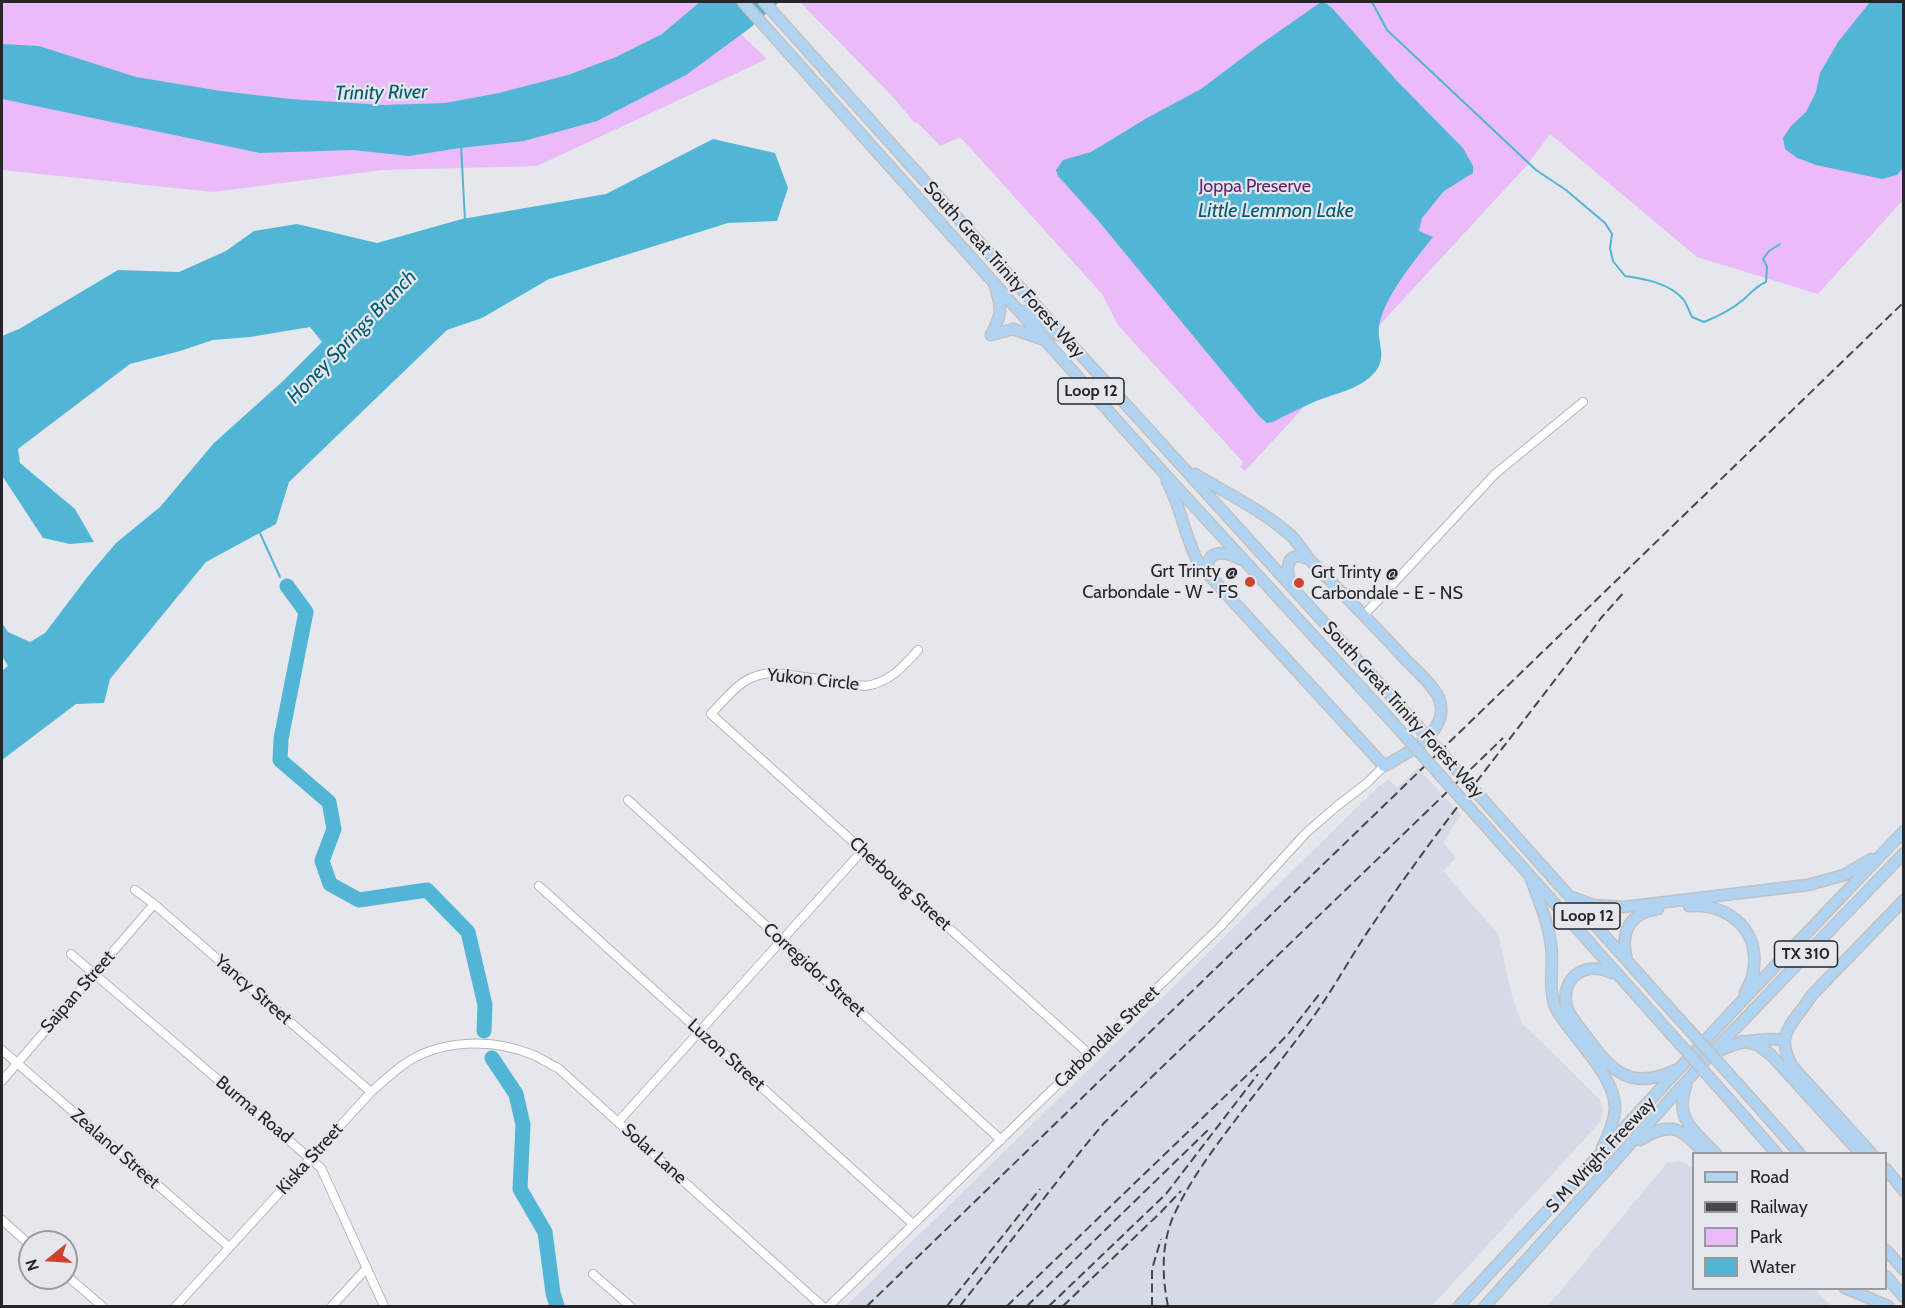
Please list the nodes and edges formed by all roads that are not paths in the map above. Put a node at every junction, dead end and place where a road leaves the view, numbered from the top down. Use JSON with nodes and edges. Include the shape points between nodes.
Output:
{"nodes":[{"id":1,"x":743,"y":2,"type":"edge"},
{"id":2,"x":764,"y":2,"type":"edge"},
{"id":3,"x":994,"y":283,"type":"junction"},
{"id":4,"x":1020,"y":312,"type":"junction"},
{"id":5,"x":1045,"y":340,"type":"junction"},
{"id":6,"x":1070,"y":344,"type":"junction"},
{"id":7,"x":1583,"y":402,"type":"dead end"},
{"id":8,"x":1182,"y":465,"type":"junction"},
{"id":9,"x":1161,"y":470,"type":"junction"},
{"id":10,"x":1309,"y":559,"type":"junction"},
{"id":11,"x":1249,"y":564,"type":"junction"},
{"id":12,"x":1208,"y":575,"type":"junction"},
{"id":13,"x":1291,"y":585,"type":"junction"},
{"id":14,"x":1365,"y":614,"type":"junction"},
{"id":15,"x":918,"y":650,"type":"dead end"},
{"id":16,"x":711,"y":714,"type":"joint"},
{"id":17,"x":1384,"y":766,"type":"junction"},
{"id":18,"x":628,"y":800,"type":"dead end"},
{"id":19,"x":1904,"y":831,"type":"edge"},
{"id":20,"x":1891,"y":845,"type":"junction"},
{"id":21,"x":863,"y":850,"type":"junction"},
{"id":22,"x":1904,"y":853,"type":"edge"},
{"id":23,"x":1530,"y":876,"type":"junction"},
{"id":24,"x":539,"y":886,"type":"dead end"},
{"id":25,"x":135,"y":890,"type":"dead end"},
{"id":26,"x":1569,"y":896,"type":"junction"},
{"id":27,"x":1904,"y":900,"type":"edge"},
{"id":28,"x":154,"y":904,"type":"junction"},
{"id":29,"x":782,"y":941,"type":"junction"},
{"id":30,"x":71,"y":954,"type":"dead end"},
{"id":31,"x":1627,"y":961,"type":"junction"},
{"id":32,"x":93,"y":974,"type":"junction"},
{"id":33,"x":1618,"y":976,"type":"junction"},
{"id":34,"x":1741,"y":1002,"type":"junction"},
{"id":35,"x":701,"y":1032,"type":"junction"},
{"id":36,"x":1781,"y":1039,"type":"junction"},
{"id":37,"x":1742,"y":1041,"type":"junction"},
{"id":38,"x":465,"y":1044,"type":"joint"},
{"id":39,"x":2,"y":1050,"type":"edge"},
{"id":40,"x":1089,"y":1054,"type":"junction"},
{"id":41,"x":1709,"y":1056,"type":"junction"},
{"id":42,"x":16,"y":1063,"type":"junction"},
{"id":43,"x":1682,"y":1067,"type":"junction"},
{"id":44,"x":1783,"y":1067,"type":"junction"},
{"id":45,"x":2,"y":1081,"type":"edge"},
{"id":46,"x":1687,"y":1083,"type":"junction"},
{"id":47,"x":370,"y":1092,"type":"junction"},
{"id":48,"x":618,"y":1122,"type":"junction"},
{"id":49,"x":1001,"y":1140,"type":"junction"},
{"id":50,"x":1628,"y":1148,"type":"junction"},
{"id":51,"x":1703,"y":1152,"type":"edge"},
{"id":52,"x":1714,"y":1152,"type":"edge"},
{"id":53,"x":1775,"y":1152,"type":"edge"},
{"id":54,"x":1798,"y":1152,"type":"edge"},
{"id":55,"x":1859,"y":1152,"type":"edge"},
{"id":56,"x":1870,"y":1152,"type":"edge"},
{"id":57,"x":311,"y":1158,"type":"junction"},
{"id":58,"x":1596,"y":1160,"type":"junction"},
{"id":59,"x":1887,"y":1170,"type":"edge"},
{"id":60,"x":1904,"y":1191,"type":"edge"},
{"id":61,"x":2,"y":1220,"type":"edge"},
{"id":62,"x":913,"y":1224,"type":"junction"},
{"id":63,"x":18,"y":1234,"type":"edge"},
{"id":64,"x":229,"y":1247,"type":"junction"},
{"id":65,"x":1887,"y":1251,"type":"edge"},
{"id":66,"x":367,"y":1268,"type":"junction"},
{"id":67,"x":1904,"y":1270,"type":"edge"},
{"id":68,"x":593,"y":1274,"type":"dead end"},
{"id":69,"x":1887,"y":1277,"type":"edge"},
{"id":70,"x":78,"y":1285,"type":"edge"},
{"id":71,"x":1850,"y":1290,"type":"edge"},
{"id":72,"x":1904,"y":1297,"type":"edge"},
{"id":73,"x":102,"y":1306,"type":"edge"},
{"id":74,"x":176,"y":1306,"type":"edge"},
{"id":75,"x":332,"y":1306,"type":"edge"},
{"id":76,"x":384,"y":1306,"type":"edge"},
{"id":77,"x":630,"y":1306,"type":"edge"},
{"id":78,"x":822,"y":1306,"type":"edge"},
{"id":79,"x":828,"y":1306,"type":"edge"},
{"id":80,"x":1459,"y":1306,"type":"edge"},
{"id":81,"x":1485,"y":1306,"type":"edge"},
{"id":82,"x":1888,"y":1306,"type":"edge"}],
"edges":[{"from":1,"to":3,"type":"main road","name":"South Great Trinity Forest Way","number":"Loop 12"},
{"from":2,"to":6,"type":"main road","name":"South Great Trinity Forest Way","number":"Loop 12"},
{"from":3,"to":4,"type":"main road","name":"South Great Trinity Forest Way","number":"Loop 12"},
{"from":3,"to":5,"type":"main road","via":[[1000,313],[991,335],[1013,329]]},
{"from":4,"to":5,"type":"main road","name":"South Great Trinity Forest Way","number":"Loop 12"},
{"from":4,"to":6,"type":"main road","via":[[1032,314]]},
{"from":5,"to":9,"type":"main road","name":"South Great Trinity Forest Way","number":"Loop 12"},
{"from":6,"to":8,"type":"main road","name":"South Great Trinity Forest Way","number":"Loop 12"},
{"from":7,"to":14,"type":"street","via":[[1495,474]]},
{"from":8,"to":10,"type":"main road","via":[[1274,522],[1290,534]]},
{"from":8,"to":13,"type":"main road","name":"South Great Trinity Forest Way","number":"Loop 12"},
{"from":9,"to":11,"type":"main road","name":"South Great Trinity Forest Way","number":"Loop 12"},
{"from":9,"to":12,"type":"main road","via":[[1179,508],[1194,555]]},
{"from":10,"to":13,"type":"main road","via":[[1294,557],[1288,562]]},
{"from":10,"to":14,"type":"main road"},
{"from":11,"to":12,"type":"main road","via":[[1219,553],[1209,560]]},
{"from":11,"to":23,"type":"main road","name":"South Great Trinity Forest Way","number":"Loop 12","bridge":true},
{"from":12,"to":17,"type":"main road"},
{"from":13,"to":26,"type":"main road","name":"South Great Trinity Forest Way","number":"Loop 12","bridge":true},
{"from":14,"to":17,"type":"main road","via":[[1430,686],[1442,709],[1433,733]]},
{"from":15,"to":16,"type":"street","name":"Yukon Circle","via":[[889,678],[865,686],[777,673],[753,675]]},
{"from":16,"to":21,"type":"street","name":"Cherbourg Street"},
{"from":17,"to":40,"type":"street","name":"Carbondale Street","via":[[1306,833],[1220,927]]},
{"from":18,"to":29,"type":"street","name":"Corregidor Street"},
{"from":19,"to":20,"type":"main road","number":"TX 310"},
{"from":20,"to":26,"type":"main road","via":[[1844,875],[1808,885],[1624,907],[1593,905]]},
{"from":20,"to":34,"type":"main road","number":"TX 310"},
{"from":21,"to":29,"type":"street"},
{"from":21,"to":40,"type":"street","name":"Cherbourg Street"},
{"from":22,"to":41,"type":"main road","number":"TX 310"},
{"from":23,"to":33,"type":"main road","name":"South Great Trinity Forest Way","number":"Loop 12"},
{"from":23,"to":58,"type":"main road","via":[[1551,942],[1551,993],[1555,1007],[1606,1079],[1614,1097],[1613,1123]]},
{"from":24,"to":35,"type":"street","name":"Luzon Street"},
{"from":25,"to":28,"type":"street","name":"Yancy Street"},
{"from":26,"to":31,"type":"main road","name":"South Great Trinity Forest Way","number":"Loop 12"},
{"from":27,"to":36,"type":"main road","via":[[1811,996]]},
{"from":28,"to":32,"type":"street","name":"Saipan Street"},
{"from":28,"to":47,"type":"street","name":"Yancy Street"},
{"from":29,"to":35,"type":"street"},
{"from":29,"to":49,"type":"street","name":"Corregidor Street"},
{"from":30,"to":32,"type":"street","name":"Burma Road"},
{"from":31,"to":34,"type":"main road","via":[[1627,929],[1645,912],[1701,905],[1723,911],[1747,932],[1754,955],[1754,968]]},
{"from":31,"to":54,"type":"main road","name":"South Great Trinity Forest Way","number":"Loop 12","bridge":true},
{"from":32,"to":42,"type":"street","name":"Saipan Street"},
{"from":32,"to":57,"type":"street","name":"Burma Road"},
{"from":33,"to":43,"type":"main road","via":[[1603,968],[1588,968],[1575,975],[1566,996],[1571,1017],[1605,1062],[1629,1077],[1648,1078]]},
{"from":33,"to":53,"type":"main road","name":"South Great Trinity Forest Way","number":"Loop 12","bridge":true},
{"from":34,"to":43,"type":"main road","name":"S M Wright Freeway","number":"TX 310"},
{"from":35,"to":48,"type":"street"},
{"from":35,"to":62,"type":"street","name":"Luzon Street"},
{"from":36,"to":37,"type":"main road"},
{"from":36,"to":44,"type":"main road","via":[[1778,1053]]},
{"from":36,"to":56,"type":"main road","via":[[1793,1067]]},
{"from":37,"to":41,"type":"main road"},
{"from":37,"to":44,"type":"main road","via":[[1758,1045]]},
{"from":38,"to":47,"type":"street","name":"Kiska Street","via":[[415,1058]]},
{"from":38,"to":48,"type":"street","name":"Solar Lane","via":[[508,1047],[533,1055],[558,1068]]},
{"from":39,"to":42,"type":"street","name":"Zealand Street"},
{"from":40,"to":49,"type":"street","name":"Carbondale Street"},
{"from":41,"to":46,"type":"main road","name":"S M Wright Freeway","number":"TX 310"},
{"from":42,"to":45,"type":"street","name":"Saipan Street"},
{"from":42,"to":64,"type":"street","name":"Zealand Street"},
{"from":43,"to":58,"type":"main road","name":"S M Wright Freeway","number":"TX 310"},
{"from":44,"to":55,"type":"main road"},
{"from":46,"to":50,"type":"main road","name":"S M Wright Freeway","number":"TX 310"},
{"from":46,"to":52,"type":"main road","via":[[1682,1112]]},
{"from":47,"to":57,"type":"street","name":"Kiska Street"},
{"from":48,"to":78,"type":"street","name":"Solar Lane"},
{"from":49,"to":62,"type":"street","name":"Carbondale Street"},
{"from":50,"to":51,"type":"main road","via":[[1664,1128],[1683,1133]]},
{"from":50,"to":81,"type":"main road","name":"S M Wright Freeway","number":"TX 310"},
{"from":57,"to":64,"type":"street","name":"Kiska Street"},
{"from":57,"to":66,"type":"street","name":"Burma Road","via":[[321,1168]]},
{"from":58,"to":80,"type":"main road","name":"S M Wright Freeway","number":"TX 310"},
{"from":59,"to":60,"type":"main road"},
{"from":61,"to":63,"type":"street"},
{"from":62,"to":79,"type":"street","name":"Carbondale Street"},
{"from":64,"to":74,"type":"street","name":"Kiska Street"},
{"from":65,"to":67,"type":"main road"},
{"from":66,"to":75,"type":"street"},
{"from":66,"to":76,"type":"street","name":"Burma Road"},
{"from":68,"to":77,"type":"street"},
{"from":69,"to":72,"type":"main road"},
{"from":70,"to":73,"type":"street"},
{"from":71,"to":82,"type":"main road"}]}
